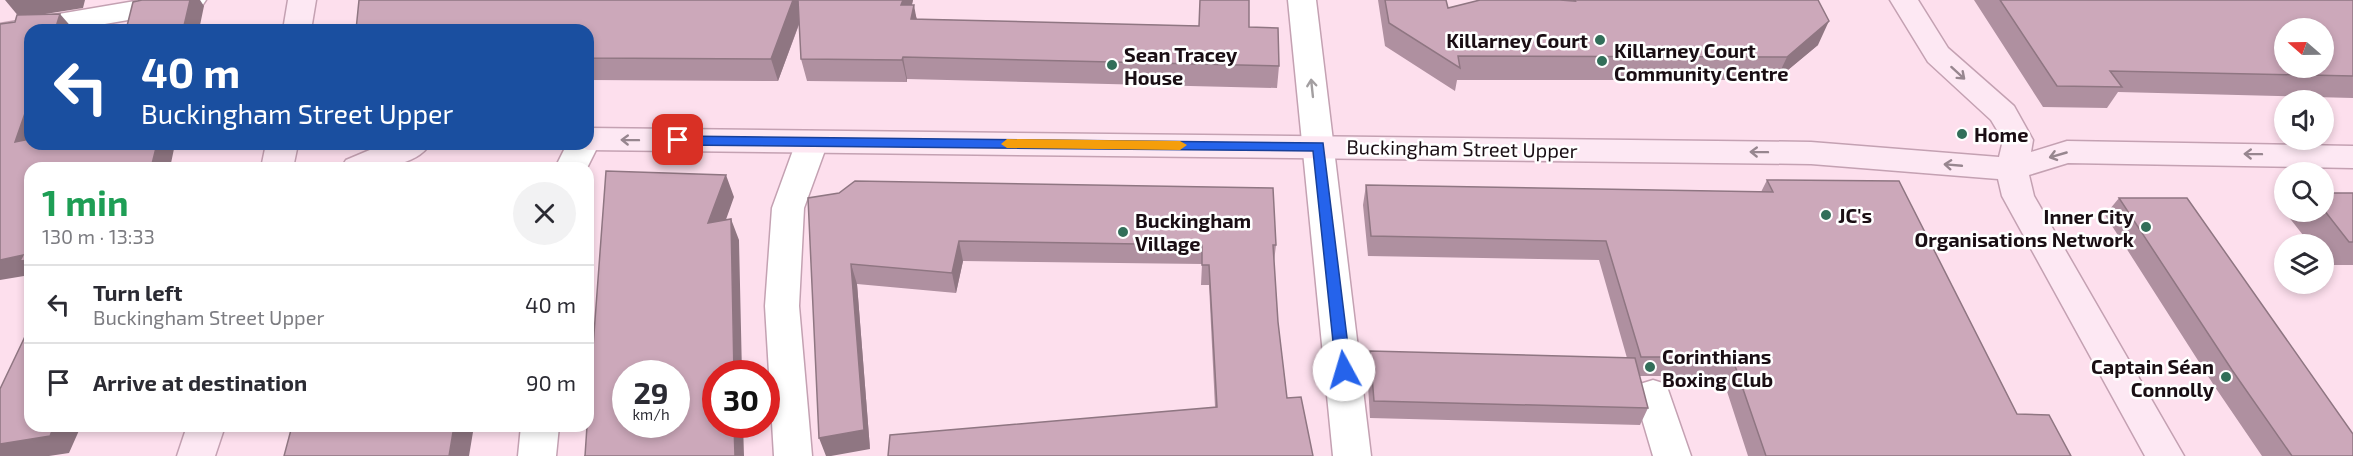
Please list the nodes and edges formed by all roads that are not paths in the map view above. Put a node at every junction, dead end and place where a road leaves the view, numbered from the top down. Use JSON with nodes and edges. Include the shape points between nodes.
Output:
{"nodes":[{"id":1,"x":192,"y":0,"type":"edge"},
{"id":2,"x":302,"y":0,"type":"edge"},
{"id":3,"x":1302,"y":0,"type":"edge"},
{"id":4,"x":1904,"y":0,"type":"edge"},
{"id":5,"x":52,"y":24,"type":"edge"},
{"id":6,"x":298,"y":24,"type":"edge"},
{"id":7,"x":24,"y":29,"type":"edge"},
{"id":8,"x":0,"y":33,"type":"edge"},
{"id":9,"x":594,"y":139,"type":"edge"},
{"id":10,"x":812,"y":142,"type":"junction"},
{"id":11,"x":1319,"y":146,"type":"junction"},
{"id":12,"x":400,"y":150,"type":"edge"},
{"id":13,"x":2353,"y":156,"type":"edge"},
{"id":14,"x":371,"y":162,"type":"edge"},
{"id":15,"x":2012,"y":169,"type":"junction"},
{"id":16,"x":1653,"y":395,"type":"dead end"},
{"id":17,"x":204,"y":432,"type":"edge"},
{"id":18,"x":539,"y":432,"type":"edge"},
{"id":19,"x":196,"y":456,"type":"edge"},
{"id":20,"x":537,"y":456,"type":"edge"},
{"id":21,"x":793,"y":456,"type":"edge"},
{"id":22,"x":1352,"y":456,"type":"edge"},
{"id":23,"x":1671,"y":456,"type":"edge"},
{"id":24,"x":2165,"y":456,"type":"edge"}],
"edges":[{"from":1,"to":5,"type":"street"},
{"from":2,"to":6,"type":"street"},
{"from":11,"to":3,"type":"street","one_way":true},
{"from":4,"to":15,"type":"street","one_way":true,"via":[[1938,55],[2003,113],[2018,140]]},
{"from":7,"to":8,"type":"street"},
{"from":10,"to":9,"type":"street","name":"Buckingham Street Upper","one_way":true},
{"from":10,"to":11,"type":"street","name":"Buckingham Street Upper"},
{"from":10,"to":21,"type":"street","via":[[788,208],[782,306]]},
{"from":15,"to":11,"type":"street","name":"Buckingham Street Upper","one_way":true,"via":[[1811,153]]},
{"from":11,"to":22,"type":"street"},
{"from":12,"to":14,"type":"street"},
{"from":13,"to":15,"type":"street","one_way":true,"via":[[2067,152]]},
{"from":15,"to":24,"type":"street","via":[[2018,196]]},
{"from":16,"to":23,"type":"street"},
{"from":17,"to":19,"type":"street"},
{"from":18,"to":20,"type":"street"}]}
